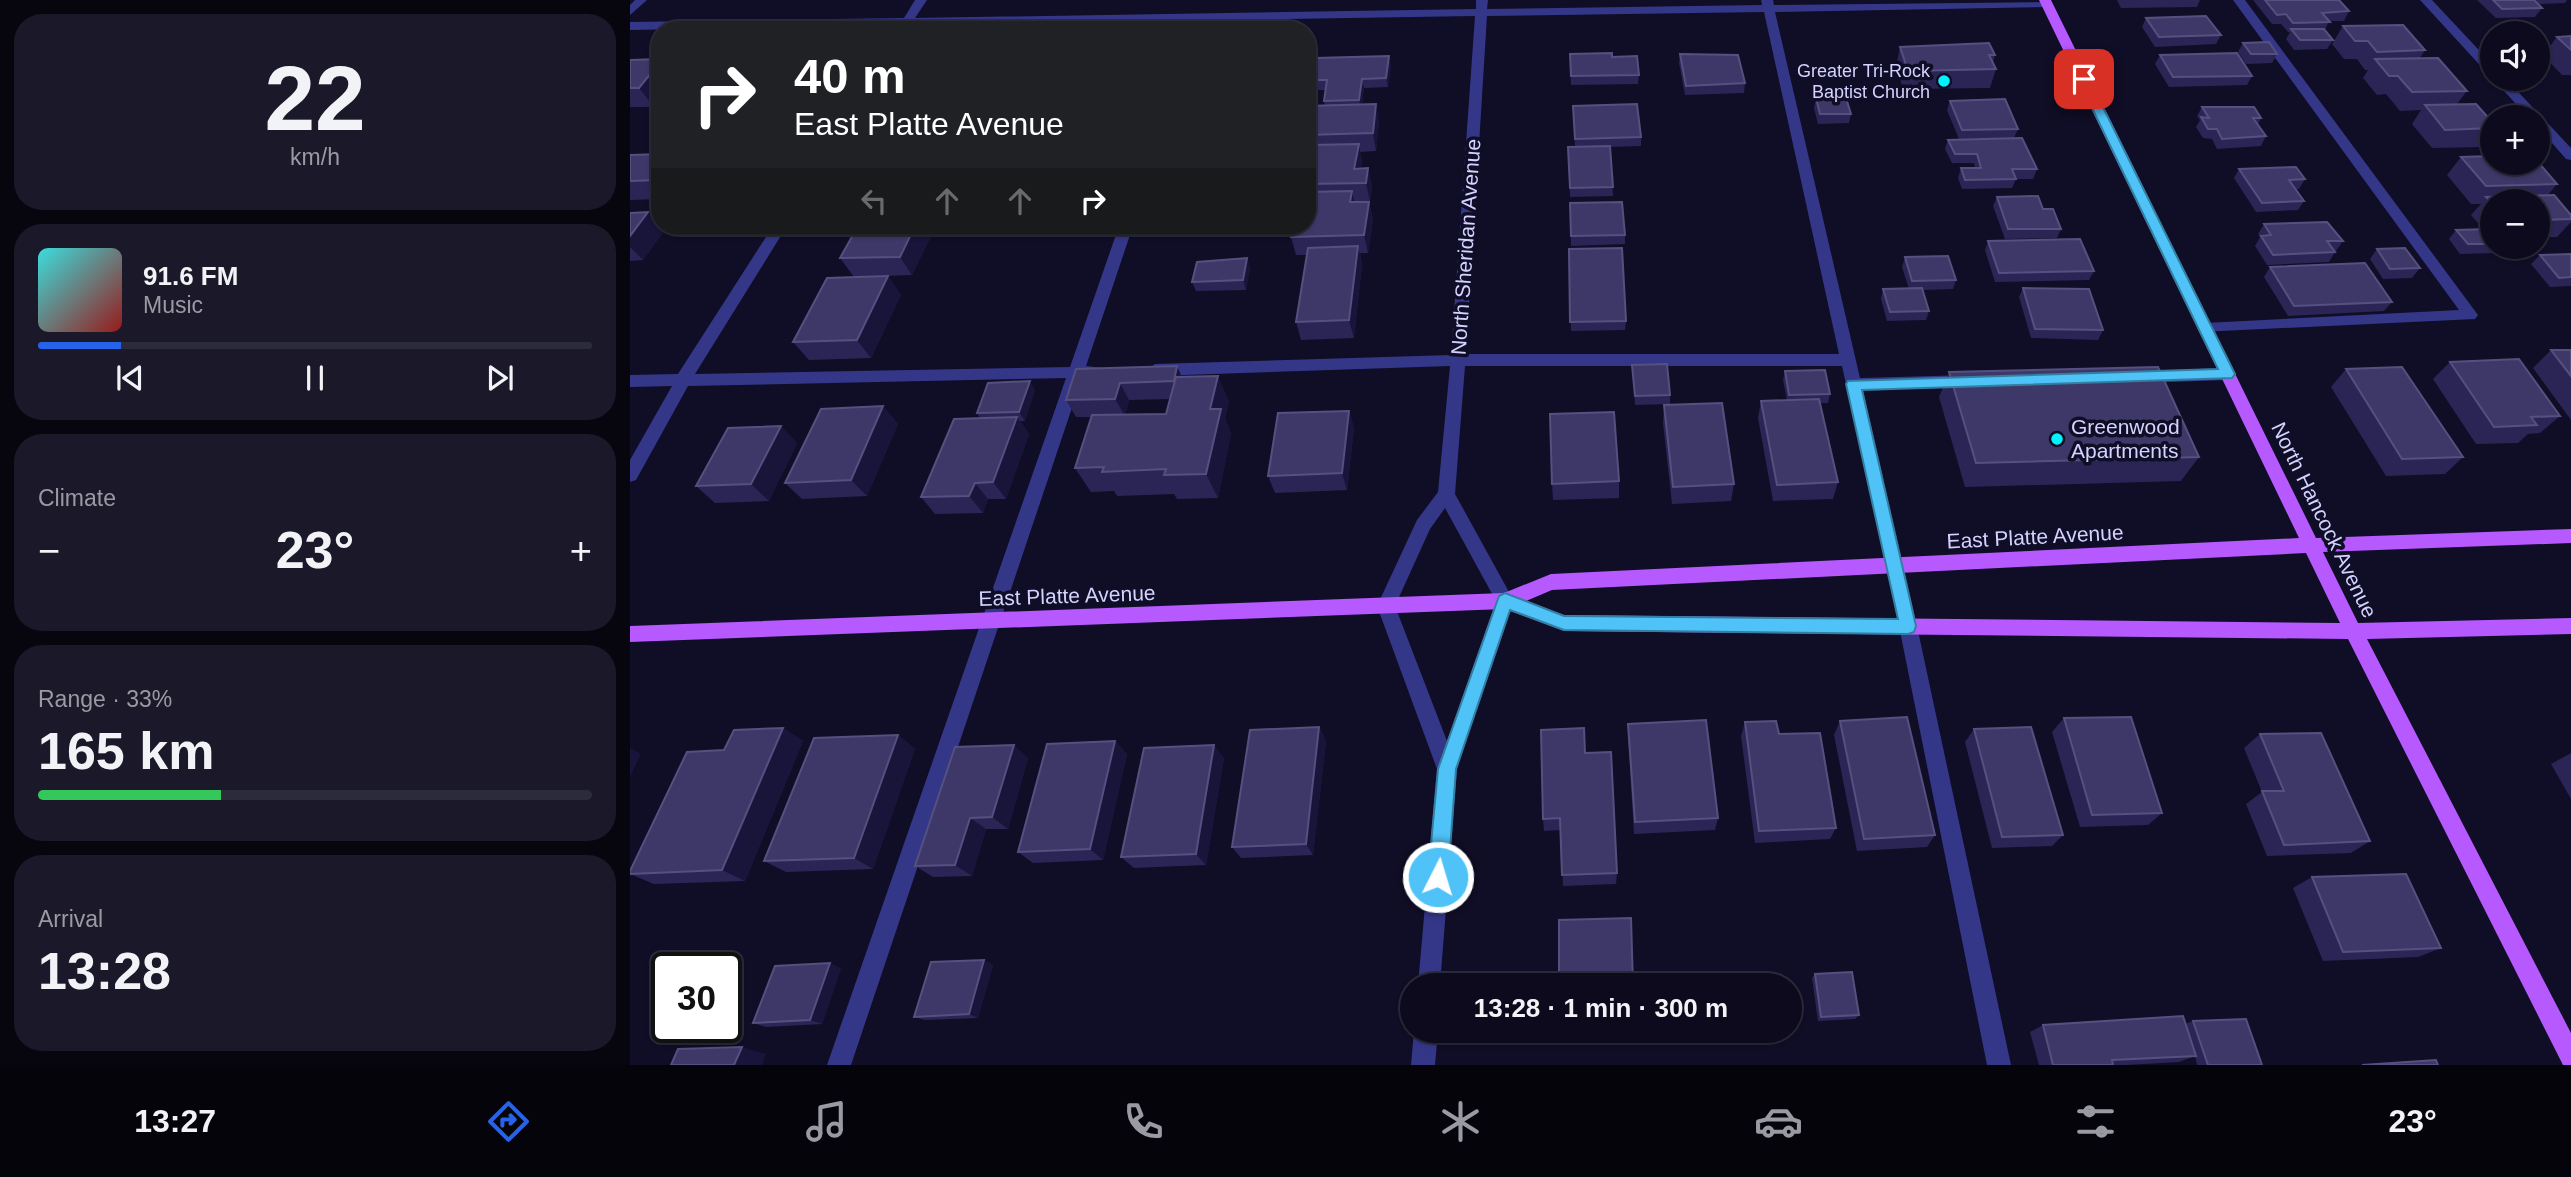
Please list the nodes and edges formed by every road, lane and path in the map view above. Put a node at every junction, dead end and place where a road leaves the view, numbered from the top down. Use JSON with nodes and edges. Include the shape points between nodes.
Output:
{"nodes":[{"id":1,"x":641,"y":0,"type":"edge"},
{"id":2,"x":921,"y":0,"type":"edge"},
{"id":3,"x":1204,"y":0,"type":"edge"},
{"id":4,"x":2239,"y":0,"type":"edge"},
{"id":5,"x":2426,"y":0,"type":"edge"},
{"id":6,"x":2046,"y":2,"type":"edge"},
{"id":7,"x":1768,"y":4,"type":"edge"},
{"id":8,"x":1482,"y":7,"type":"edge"},
{"id":9,"x":630,"y":12,"type":"edge"},
{"id":10,"x":908,"y":21,"type":"edge"},
{"id":11,"x":1197,"y":21,"type":"edge"},
{"id":12,"x":1246,"y":21,"type":"edge"},
{"id":13,"x":630,"y":26,"type":"edge"},
{"id":14,"x":651,"y":26,"type":"edge"},
{"id":15,"x":2480,"y":58,"type":"edge"},
{"id":16,"x":2510,"y":91,"type":"edge"},
{"id":17,"x":2523,"y":105,"type":"edge"},
{"id":18,"x":2550,"y":134,"type":"edge"},
{"id":19,"x":2571,"y":156,"type":"edge"},
{"id":20,"x":773,"y":235,"type":"edge"},
{"id":21,"x":1123,"y":235,"type":"edge"},
{"id":22,"x":2205,"y":328,"type":"junction"},
{"id":23,"x":1458,"y":360,"type":"junction"},
{"id":24,"x":1848,"y":360,"type":"junction"},
{"id":25,"x":1145,"y":370,"type":"edge"},
{"id":26,"x":1117,"y":371,"type":"edge"},
{"id":27,"x":1076,"y":372,"type":"junction"},
{"id":28,"x":2227,"y":374,"type":"junction"},
{"id":29,"x":2124,"y":377,"type":"edge"},
{"id":30,"x":683,"y":380,"type":"junction"},
{"id":31,"x":630,"y":381,"type":"edge"},
{"id":32,"x":1989,"y":381,"type":"edge"},
{"id":33,"x":1853,"y":384,"type":"junction"},
{"id":34,"x":630,"y":475,"type":"edge"},
{"id":35,"x":1446,"y":494,"type":"junction"},
{"id":36,"x":2571,"y":536,"type":"edge"},
{"id":37,"x":2311,"y":545,"type":"junction"},
{"id":38,"x":1895,"y":567,"type":"junction"},
{"id":39,"x":1505,"y":601,"type":"junction"},
{"id":40,"x":1386,"y":606,"type":"junction"},
{"id":41,"x":991,"y":622,"type":"junction"},
{"id":42,"x":1908,"y":626,"type":"junction"},
{"id":43,"x":2571,"y":626,"type":"edge"},
{"id":44,"x":2353,"y":631,"type":"junction"},
{"id":45,"x":630,"y":634,"type":"edge"},
{"id":46,"x":1447,"y":769,"type":"junction"},
{"id":47,"x":1430,"y":973,"type":"edge"},
{"id":48,"x":1425,"y":1043,"type":"edge"},
{"id":49,"x":2571,"y":1057,"type":"edge"},
{"id":50,"x":839,"y":1065,"type":"edge"},
{"id":51,"x":1423,"y":1065,"type":"edge"},
{"id":52,"x":1999,"y":1065,"type":"edge"}],
"edges":[{"from":1,"to":9,"type":"street"},
{"from":2,"to":10,"type":"street"},
{"from":3,"to":11,"type":"street"},
{"from":4,"to":22,"type":"street","via":[[2470,315]]},
{"from":5,"to":15,"type":"street"},
{"from":6,"to":7,"type":"street"},
{"from":6,"to":22,"type":"main road","name":"North Hancock Avenue"},
{"from":7,"to":8,"type":"street"},
{"from":7,"to":24,"type":"street"},
{"from":8,"to":12,"type":"street"},
{"from":8,"to":23,"type":"street","name":"North Sheridan Avenue"},
{"from":13,"to":14,"type":"street"},
{"from":16,"to":17,"type":"street"},
{"from":18,"to":19,"type":"street"},
{"from":20,"to":30,"type":"street"},
{"from":21,"to":27,"type":"street"},
{"from":22,"to":28,"type":"main road","name":"North Hancock Avenue"},
{"from":23,"to":24,"type":"street"},
{"from":23,"to":25,"type":"street"},
{"from":23,"to":35,"type":"street","name":"North Sheridan Avenue"},
{"from":24,"to":33,"type":"street"},
{"from":26,"to":27,"type":"street"},
{"from":27,"to":30,"type":"street"},
{"from":27,"to":41,"type":"street"},
{"from":28,"to":29,"type":"street"},
{"from":28,"to":37,"type":"main road","name":"North Hancock Avenue"},
{"from":30,"to":31,"type":"street"},
{"from":30,"to":34,"type":"street"},
{"from":32,"to":33,"type":"street"},
{"from":33,"to":38,"type":"street"},
{"from":35,"to":39,"type":"street"},
{"from":35,"to":40,"type":"street","via":[[1423,525]]},
{"from":36,"to":37,"type":"main road","name":"East Platte Avenue"},
{"from":37,"to":38,"type":"main road","name":"East Platte Avenue"},
{"from":37,"to":44,"type":"main road","name":"North Hancock Avenue"},
{"from":38,"to":39,"type":"main road","name":"East Platte Avenue","via":[[1551,582]]},
{"from":38,"to":42,"type":"street"},
{"from":39,"to":40,"type":"main road","name":"East Platte Avenue"},
{"from":39,"to":42,"type":"main road","name":"East Platte Avenue","via":[[1564,623]]},
{"from":39,"to":46,"type":"street"},
{"from":40,"to":41,"type":"main road","name":"East Platte Avenue"},
{"from":40,"to":46,"type":"street"},
{"from":41,"to":45,"type":"main road","name":"East Platte Avenue"},
{"from":41,"to":50,"type":"street"},
{"from":42,"to":44,"type":"main road","name":"East Platte Avenue"},
{"from":42,"to":52,"type":"street"},
{"from":43,"to":44,"type":"main road","name":"East Platte Avenue"},
{"from":44,"to":49,"type":"main road","name":"North Hancock Avenue"},
{"from":46,"to":47,"type":"street"},
{"from":48,"to":51,"type":"street"}]}
